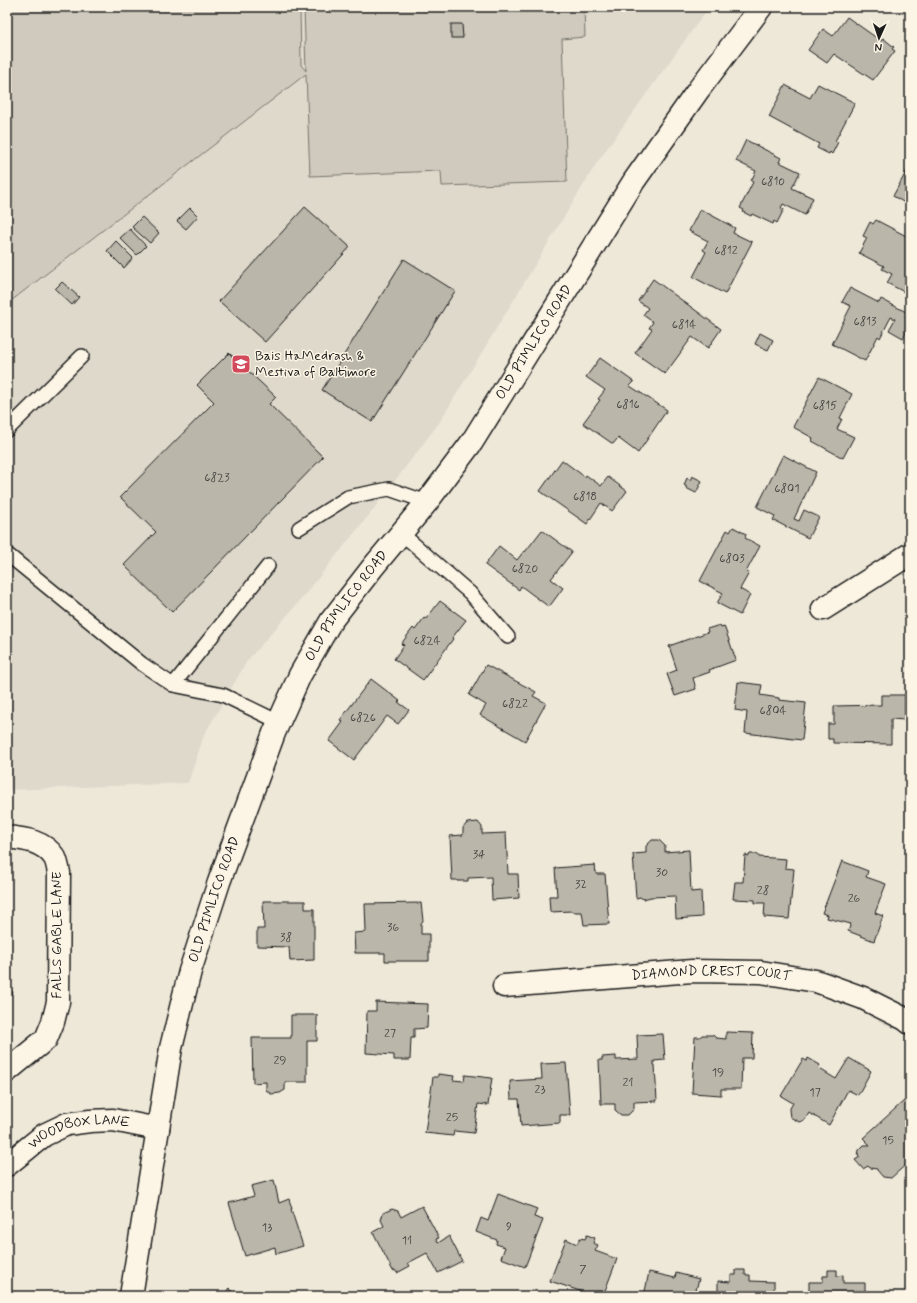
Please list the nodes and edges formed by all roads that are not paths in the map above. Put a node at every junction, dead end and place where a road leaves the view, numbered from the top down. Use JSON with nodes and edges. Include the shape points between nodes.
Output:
{"nodes":[{"id":1,"x":761,"y":7,"type":"edge"},
{"id":2,"x":82,"y":356,"type":"dead end"},
{"id":3,"x":7,"y":430,"type":"edge"},
{"id":4,"x":427,"y":502,"type":"junction"},
{"id":5,"x":299,"y":528,"type":"dead end"},
{"id":6,"x":401,"y":533,"type":"junction"},
{"id":7,"x":7,"y":554,"type":"edge"},
{"id":8,"x":910,"y":554,"type":"edge"},
{"id":9,"x":268,"y":566,"type":"dead end"},
{"id":10,"x":823,"y":609,"type":"dead end"},
{"id":11,"x":508,"y":637,"type":"dead end"},
{"id":12,"x":173,"y":685,"type":"junction"},
{"id":13,"x":279,"y":722,"type":"junction"},
{"id":14,"x":7,"y":837,"type":"edge"},
{"id":15,"x":504,"y":986,"type":"dead end"},
{"id":16,"x":910,"y":1023,"type":"edge"},
{"id":17,"x":7,"y":1071,"type":"edge"},
{"id":18,"x":158,"y":1129,"type":"junction"},
{"id":19,"x":7,"y":1165,"type":"edge"},
{"id":20,"x":131,"y":1296,"type":"edge"}],
"edges":[{"from":1,"to":4,"type":"street","name":"OLD PIMLICO ROAD","via":[[634,181],[472,442]]},
{"from":2,"to":3,"type":"lane"},
{"from":4,"to":5,"type":"lane","via":[[389,489],[348,497]]},
{"from":4,"to":6,"type":"street","name":"OLD PIMLICO ROAD"},
{"from":6,"to":11,"type":"lane","via":[[470,593]]},
{"from":6,"to":13,"type":"street","name":"OLD PIMLICO ROAD","via":[[331,621],[300,675]]},
{"from":7,"to":12,"type":"lane","via":[[142,664]]},
{"from":8,"to":10,"type":"street"},
{"from":9,"to":12,"type":"lane"},
{"from":12,"to":13,"type":"lane","via":[[223,695]]},
{"from":13,"to":18,"type":"street","name":"OLD PIMLICO ROAD","via":[[219,882],[190,971],[171,1048]]},
{"from":14,"to":17,"type":"street","name":"FALLS GABLE LANE","via":[[26,839],[45,846],[55,859],[59,873],[58,1002],[53,1022],[46,1039]]},
{"from":15,"to":16,"type":"street","name":"DIAMOND CREST COURT","via":[[692,971],[761,972],[816,981],[863,998]]},
{"from":18,"to":19,"type":"street","name":"WOODBOX LANE","via":[[113,1120],[67,1124],[44,1135]]},
{"from":18,"to":20,"type":"street","name":"OLD PIMLICO ROAD"}]}
